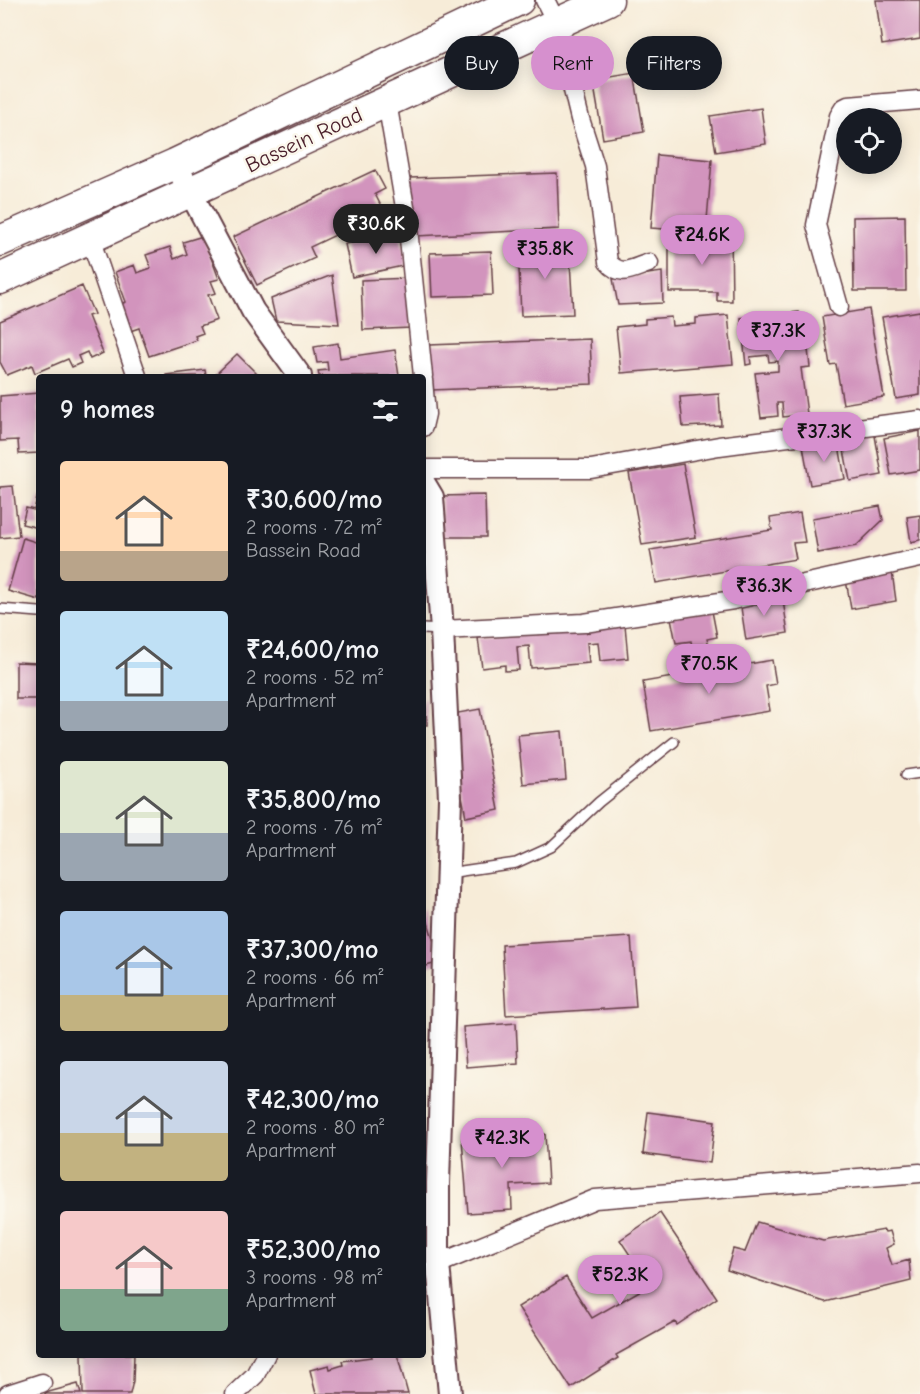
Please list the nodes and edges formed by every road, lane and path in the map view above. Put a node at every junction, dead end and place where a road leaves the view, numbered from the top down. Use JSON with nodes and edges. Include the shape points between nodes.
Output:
{"nodes":[{"id":1,"x":519,"y":0,"type":"edge"},
{"id":2,"x":608,"y":0,"type":"edge"},
{"id":3,"x":551,"y":12,"type":"edge"},
{"id":4,"x":920,"y":100,"type":"edge"},
{"id":5,"x":387,"y":102,"type":"junction"},
{"id":6,"x":175,"y":164,"type":"junction"},
{"id":7,"x":191,"y":192,"type":"junction"},
{"id":8,"x":90,"y":238,"type":"junction"},
{"id":9,"x":0,"y":241,"type":"edge"},
{"id":10,"x":649,"y":263,"type":"dead end"},
{"id":11,"x":0,"y":279,"type":"edge"},
{"id":12,"x":839,"y":307,"type":"dead end"},
{"id":13,"x":136,"y":374,"type":"edge"},
{"id":14,"x":299,"y":374,"type":"edge"},
{"id":15,"x":423,"y":374,"type":"edge"},
{"id":16,"x":920,"y":420,"type":"edge"},
{"id":17,"x":426,"y":469,"type":"edge"},
{"id":18,"x":426,"y":487,"type":"edge"},
{"id":19,"x":920,"y":558,"type":"edge"},
{"id":20,"x":0,"y":609,"type":"edge"},
{"id":21,"x":36,"y":612,"type":"edge"},
{"id":22,"x":433,"y":629,"type":"edge"},
{"id":23,"x":674,"y":742,"type":"dead end"},
{"id":24,"x":920,"y":773,"type":"edge"},
{"id":25,"x":906,"y":775,"type":"dead end"},
{"id":26,"x":448,"y":873,"type":"junction"},
{"id":27,"x":920,"y":1173,"type":"edge"},
{"id":28,"x":430,"y":1187,"type":"edge"},
{"id":29,"x":438,"y":1264,"type":"junction"},
{"id":30,"x":264,"y":1358,"type":"edge"},
{"id":31,"x":42,"y":1383,"type":"dead end"},
{"id":32,"x":8,"y":1394,"type":"edge"},
{"id":33,"x":235,"y":1394,"type":"edge"},
{"id":34,"x":450,"y":1394,"type":"edge"}],
"edges":[{"from":1,"to":6,"type":"main road","name":"Bassein Road"},
{"from":2,"to":3,"type":"main road","name":"Bassein Road"},
{"from":3,"to":5,"type":"main road","name":"Bassein Road"},
{"from":3,"to":10,"type":"street","via":[[595,166],[608,262],[623,272]]},
{"from":4,"to":12,"type":"street","via":[[848,106],[839,117],[816,225]]},
{"from":5,"to":7,"type":"main road","name":"Bassein Road"},
{"from":5,"to":15,"type":"street","via":[[407,219]]},
{"from":6,"to":7,"type":"street"},
{"from":6,"to":9,"type":"main road","name":"Bassein Road"},
{"from":7,"to":8,"type":"main road","name":"Bassein Road"},
{"from":7,"to":14,"type":"street","via":[[253,311]]},
{"from":8,"to":11,"type":"main road","name":"Bassein Road"},
{"from":8,"to":13,"type":"street"},
{"from":16,"to":17,"type":"street","via":[[719,446],[591,469]]},
{"from":18,"to":22,"type":"street","via":[[432,497]]},
{"from":19,"to":22,"type":"street","via":[[734,600],[596,621]]},
{"from":20,"to":21,"type":"lane"},
{"from":22,"to":26,"type":"street","via":[[450,798]]},
{"from":23,"to":26,"type":"lane","via":[[599,802],[551,847],[516,862]]},
{"from":24,"to":25,"type":"lane"},
{"from":26,"to":28,"type":"street"},
{"from":27,"to":29,"type":"street","via":[[595,1199]]},
{"from":28,"to":29,"type":"street"},
{"from":29,"to":34,"type":"street"},
{"from":30,"to":33,"type":"street","via":[[255,1375]]},
{"from":31,"to":32,"type":"street"}]}
